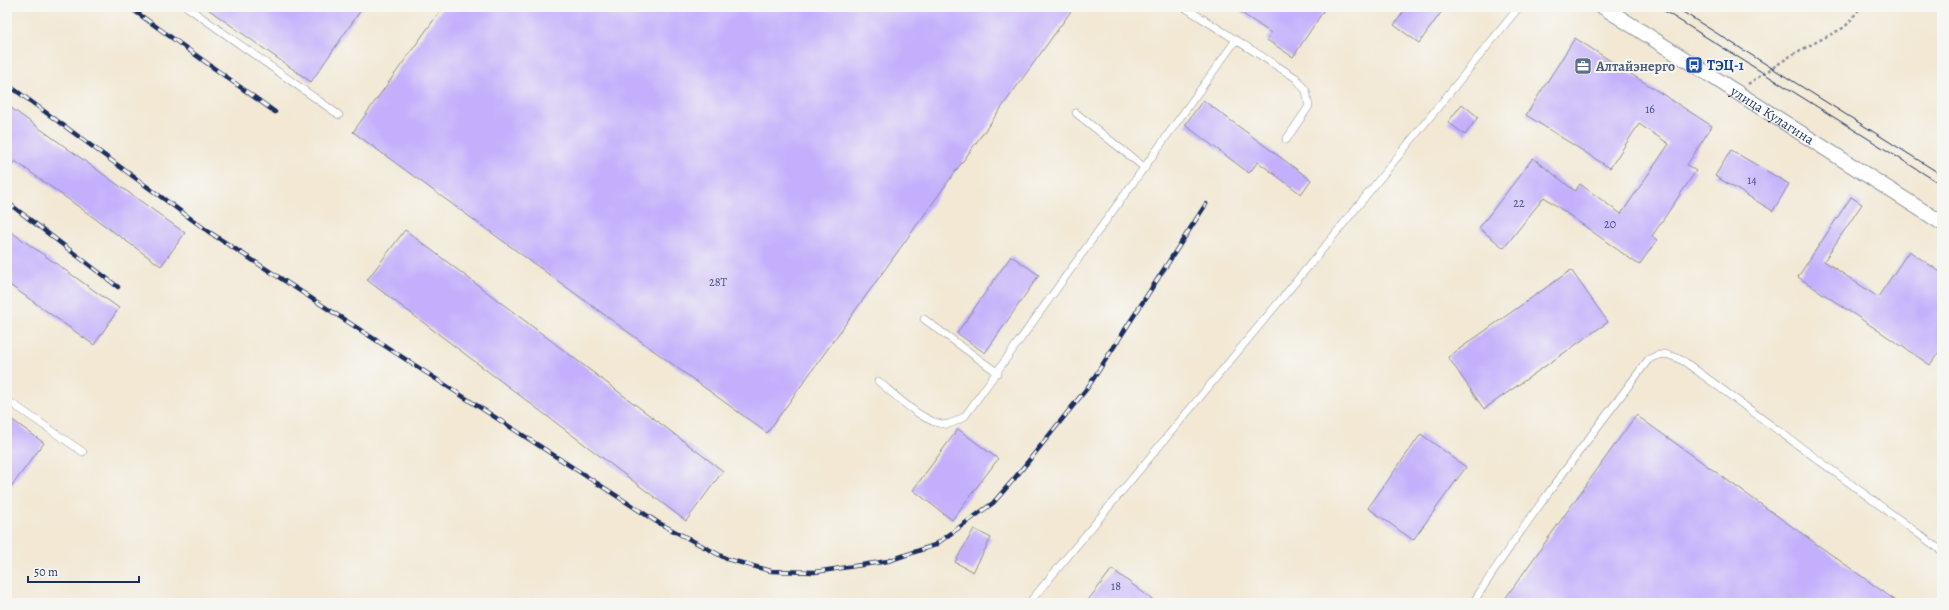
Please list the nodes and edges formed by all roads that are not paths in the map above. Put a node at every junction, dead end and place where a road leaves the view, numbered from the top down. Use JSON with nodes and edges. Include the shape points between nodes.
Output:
{"nodes":[{"id":1,"x":187,"y":7,"type":"edge"},
{"id":2,"x":1184,"y":7,"type":"edge"},
{"id":3,"x":1519,"y":7,"type":"edge"},
{"id":4,"x":1603,"y":7,"type":"edge"},
{"id":5,"x":1236,"y":40,"type":"junction"},
{"id":6,"x":1076,"y":113,"type":"dead end"},
{"id":7,"x":338,"y":115,"type":"dead end"},
{"id":8,"x":1286,"y":140,"type":"dead end"},
{"id":9,"x":1145,"y":168,"type":"junction"},
{"id":10,"x":1942,"y":223,"type":"edge"},
{"id":11,"x":924,"y":319,"type":"dead end"},
{"id":12,"x":998,"y":373,"type":"junction"},
{"id":13,"x":878,"y":381,"type":"dead end"},
{"id":14,"x":7,"y":400,"type":"edge"},
{"id":15,"x":83,"y":452,"type":"dead end"},
{"id":16,"x":1942,"y":551,"type":"edge"},
{"id":17,"x":1029,"y":603,"type":"edge"},
{"id":18,"x":1473,"y":603,"type":"edge"}],
"edges":[{"from":1,"to":7,"type":"lane"},
{"from":2,"to":5,"type":"lane"},
{"from":3,"to":17,"type":"lane","via":[[1327,244]]},
{"from":4,"to":10,"type":"street","name":"улица Кулагина"},
{"from":5,"to":8,"type":"lane","via":[[1296,78],[1306,91],[1309,106]]},
{"from":5,"to":9,"type":"lane"},
{"from":6,"to":9,"type":"lane"},
{"from":9,"to":12,"type":"lane"},
{"from":11,"to":12,"type":"lane"},
{"from":12,"to":13,"type":"lane","via":[[965,416],[947,424],[929,421]]},
{"from":14,"to":15,"type":"lane"},
{"from":16,"to":18,"type":"lane","via":[[1685,362],[1669,354],[1656,354],[1648,360],[1566,470]]}]}
